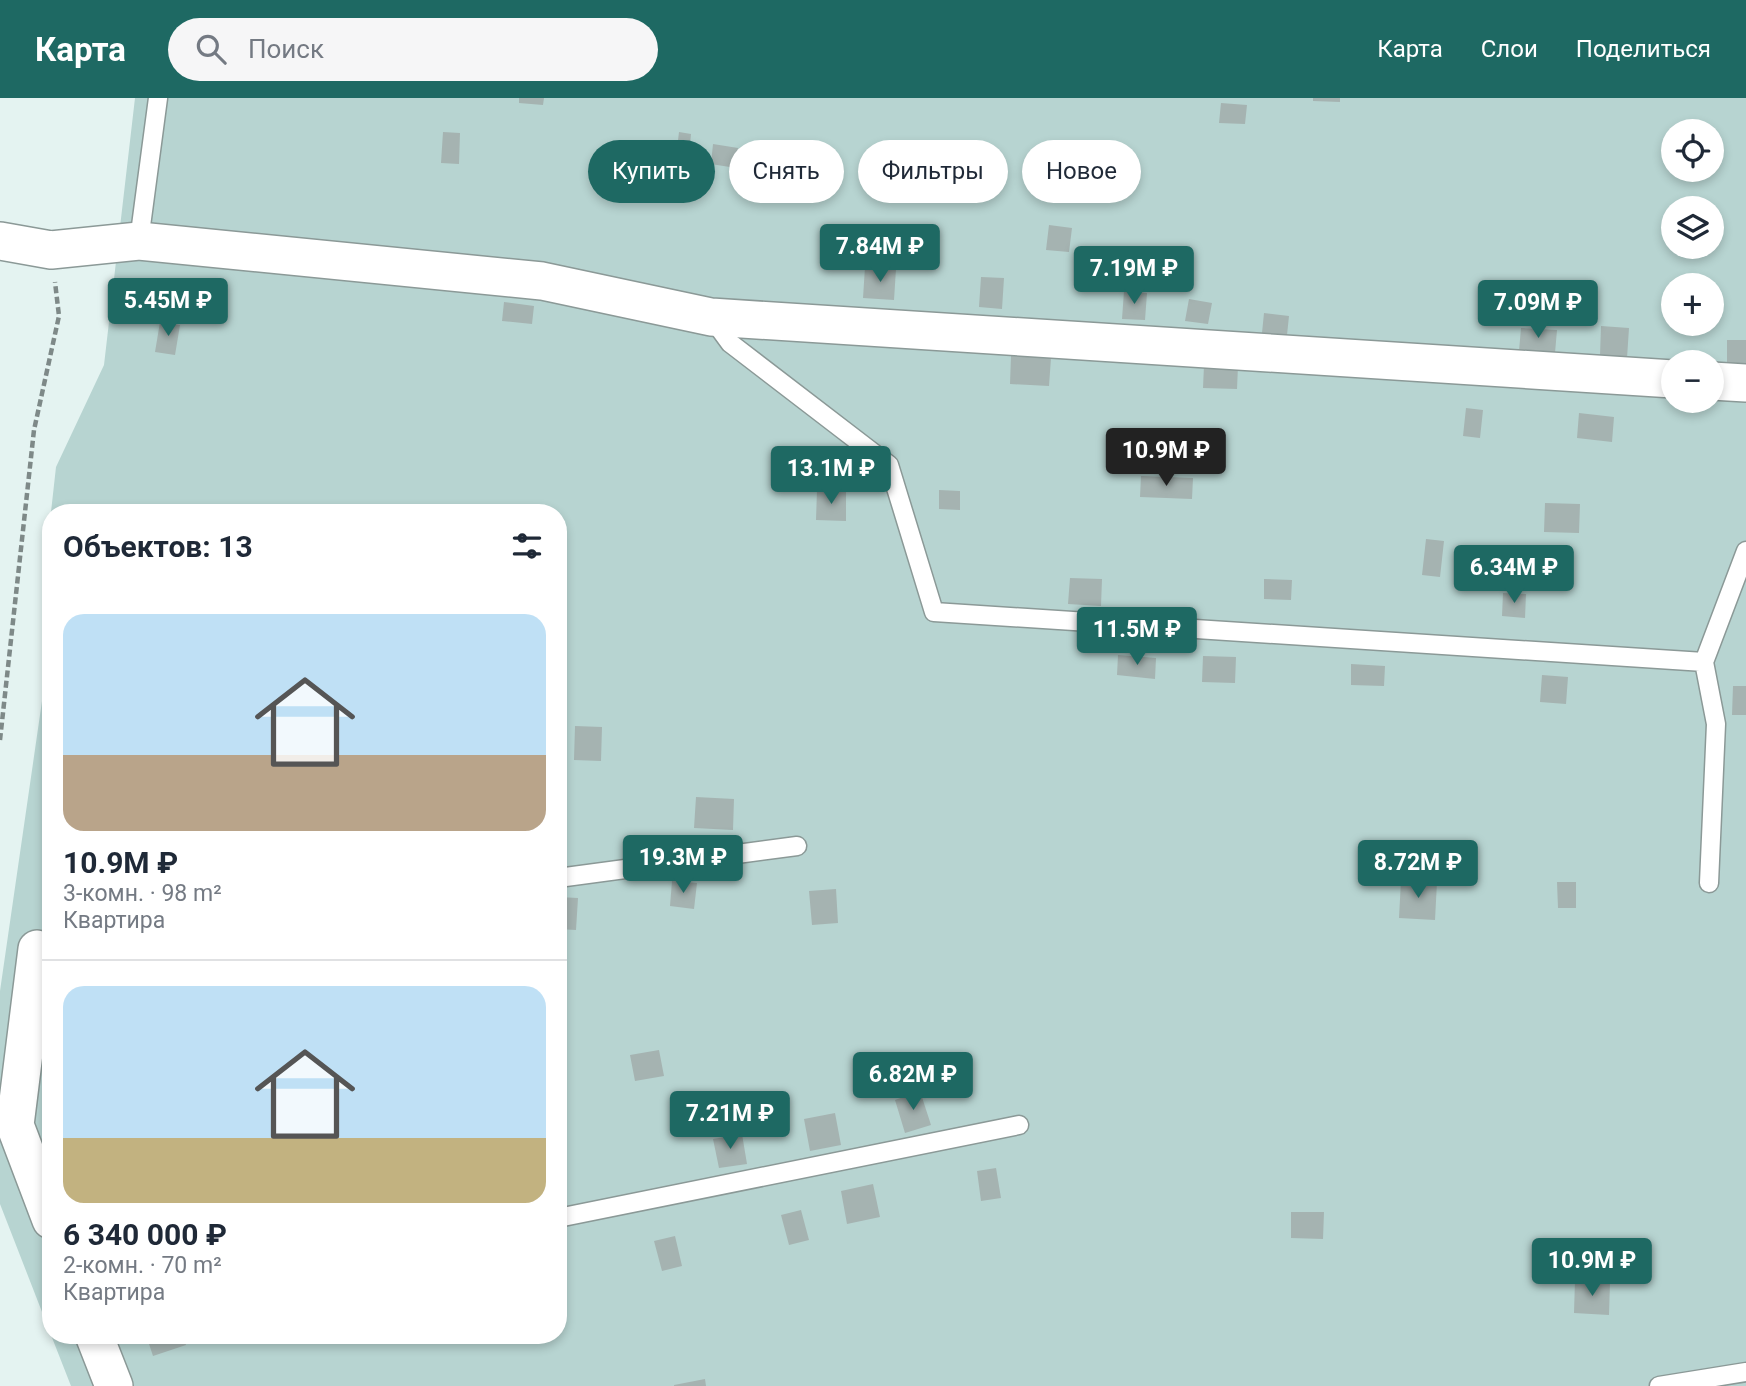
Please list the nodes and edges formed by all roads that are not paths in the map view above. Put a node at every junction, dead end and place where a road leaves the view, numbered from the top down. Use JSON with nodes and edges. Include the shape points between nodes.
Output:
{"nodes":[{"id":1,"x":158,"y":98,"type":"edge"},
{"id":2,"x":0,"y":241,"type":"edge"},
{"id":3,"x":139,"y":241,"type":"junction"},
{"id":4,"x":710,"y":317,"type":"junction"},
{"id":5,"x":1661,"y":378,"type":"edge"},
{"id":6,"x":1724,"y":382,"type":"edge"},
{"id":7,"x":1746,"y":383,"type":"edge"},
{"id":8,"x":1746,"y":551,"type":"edge"},
{"id":9,"x":1704,"y":662,"type":"junction"},
{"id":10,"x":797,"y":846,"type":"dead end"},
{"id":11,"x":567,"y":877,"type":"edge"},
{"id":12,"x":1709,"y":883,"type":"dead end"},
{"id":13,"x":42,"y":960,"type":"edge"},
{"id":14,"x":1019,"y":1125,"type":"dead end"},
{"id":15,"x":42,"y":1196,"type":"edge"},
{"id":16,"x":567,"y":1215,"type":"edge"},
{"id":17,"x":98,"y":1344,"type":"edge"},
{"id":18,"x":1746,"y":1372,"type":"edge"},
{"id":19,"x":114,"y":1386,"type":"edge"},
{"id":20,"x":1659,"y":1386,"type":"edge"}],
"edges":[{"from":1,"to":3,"type":"lane"},
{"from":2,"to":3,"type":"street","via":[[51,250]]},
{"from":3,"to":4,"type":"street","via":[[542,281]]},
{"from":4,"to":5,"type":"street"},
{"from":4,"to":9,"type":"lane","via":[[730,343],[889,465],[934,612]]},
{"from":6,"to":7,"type":"street"},
{"from":8,"to":9,"type":"lane"},
{"from":9,"to":12,"type":"lane","via":[[1716,724]]},
{"from":10,"to":11,"type":"lane"},
{"from":13,"to":15,"type":"street","via":[[15,1125]]},
{"from":14,"to":16,"type":"lane"},
{"from":17,"to":19,"type":"street"},
{"from":18,"to":20,"type":"lane"}]}
